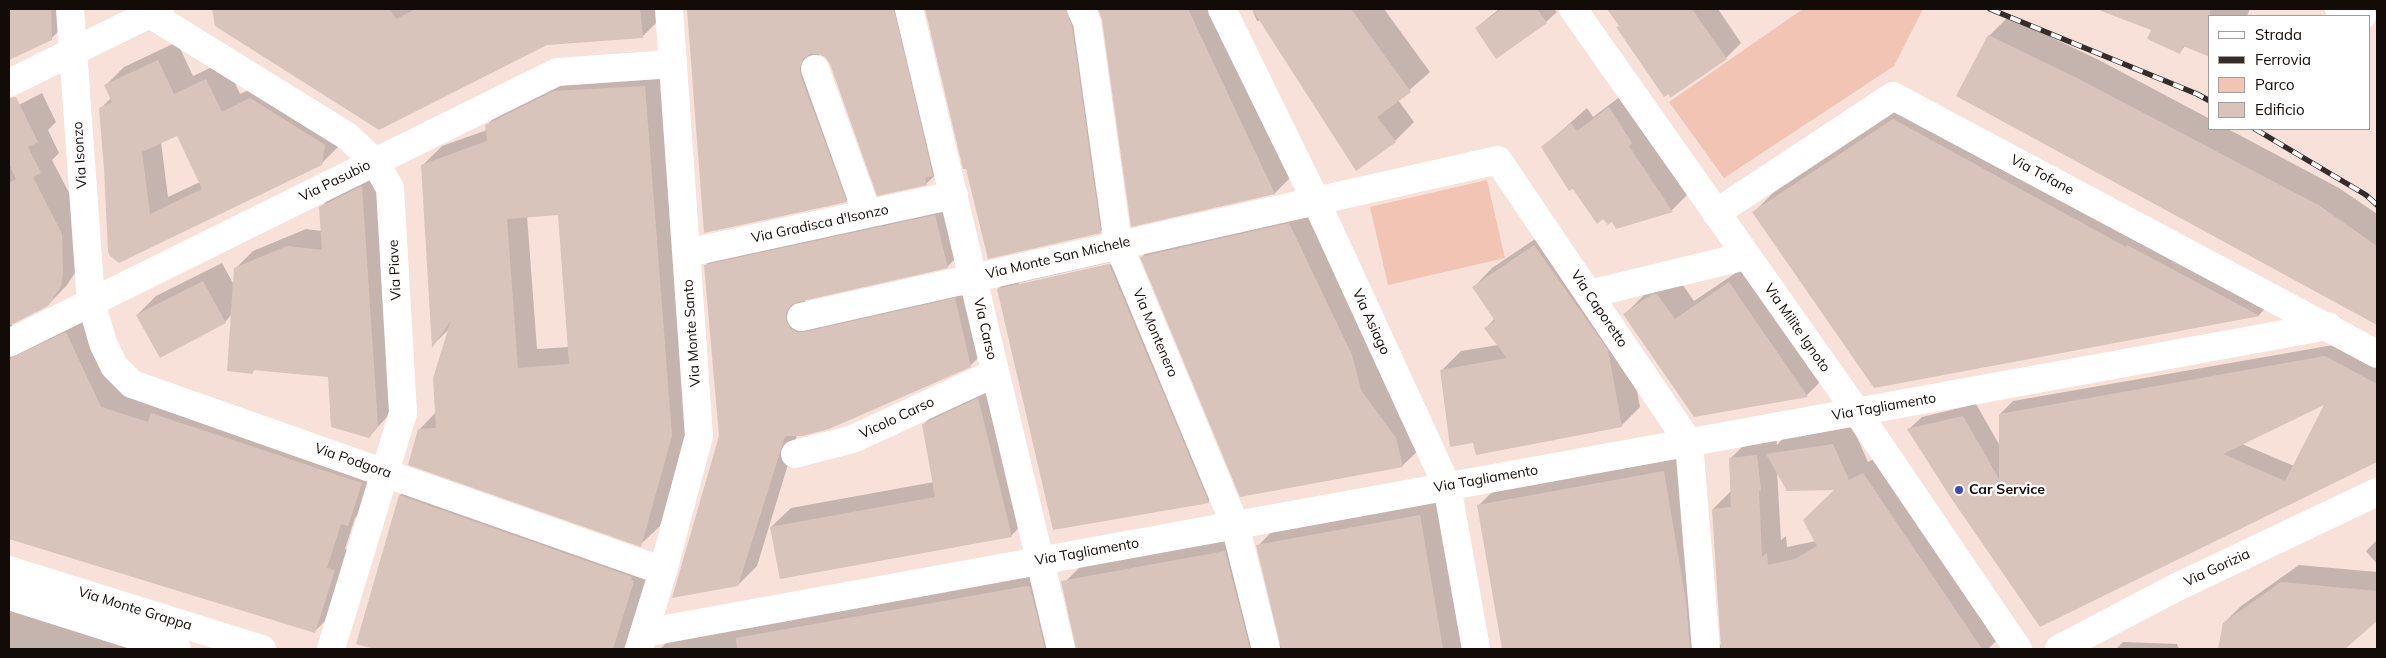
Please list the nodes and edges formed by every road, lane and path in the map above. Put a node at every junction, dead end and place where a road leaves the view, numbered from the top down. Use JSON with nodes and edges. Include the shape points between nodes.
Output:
{"nodes":[{"id":1,"x":70,"y":9,"type":"edge"},
{"id":2,"x":669,"y":9,"type":"edge"},
{"id":3,"x":909,"y":9,"type":"edge"},
{"id":4,"x":1081,"y":9,"type":"edge"},
{"id":5,"x":1222,"y":9,"type":"edge"},
{"id":6,"x":2339,"y":9,"type":"edge"},
{"id":7,"x":151,"y":10,"type":"edge"},
{"id":8,"x":1576,"y":12,"type":"edge"},
{"id":9,"x":2359,"y":15,"type":"edge"},
{"id":10,"x":72,"y":52,"type":"junction"},
{"id":11,"x":673,"y":64,"type":"junction"},
{"id":12,"x":815,"y":69,"type":"dead end"},
{"id":13,"x":9,"y":83,"type":"edge"},
{"id":14,"x":375,"y":162,"type":"junction"},
{"id":15,"x":954,"y":195,"type":"junction"},
{"id":16,"x":1316,"y":201,"type":"junction"},
{"id":17,"x":1716,"y":212,"type":"junction"},
{"id":18,"x":867,"y":213,"type":"junction"},
{"id":19,"x":1118,"y":244,"type":"junction"},
{"id":20,"x":687,"y":253,"type":"junction"},
{"id":21,"x":1746,"y":256,"type":"junction"},
{"id":22,"x":973,"y":278,"type":"junction"},
{"id":23,"x":1589,"y":294,"type":"junction"},
{"id":24,"x":91,"y":301,"type":"junction"},
{"id":25,"x":801,"y":317,"type":"dead end"},
{"id":26,"x":2328,"y":326,"type":"junction"},
{"id":27,"x":9,"y":342,"type":"edge"},
{"id":28,"x":2377,"y":354,"type":"edge"},
{"id":29,"x":995,"y":373,"type":"junction"},
{"id":30,"x":1857,"y":412,"type":"junction"},
{"id":31,"x":1689,"y":443,"type":"junction"},
{"id":32,"x":795,"y":454,"type":"dead end"},
{"id":33,"x":386,"y":473,"type":"junction"},
{"id":34,"x":1447,"y":486,"type":"junction"},
{"id":35,"x":2377,"y":492,"type":"edge"},
{"id":36,"x":1235,"y":525,"type":"junction"},
{"id":37,"x":1040,"y":561,"type":"junction"},
{"id":38,"x":9,"y":570,"type":"edge"},
{"id":39,"x":663,"y":571,"type":"junction"},
{"id":40,"x":9,"y":596,"type":"edge"},
{"id":41,"x":641,"y":641,"type":"edge"},
{"id":42,"x":178,"y":649,"type":"edge"},
{"id":43,"x":262,"y":649,"type":"edge"},
{"id":44,"x":331,"y":649,"type":"edge"},
{"id":45,"x":1061,"y":649,"type":"edge"},
{"id":46,"x":1266,"y":649,"type":"edge"},
{"id":47,"x":1476,"y":649,"type":"edge"},
{"id":48,"x":1706,"y":649,"type":"edge"},
{"id":49,"x":2018,"y":649,"type":"edge"},
{"id":50,"x":2059,"y":649,"type":"edge"}],
"edges":[{"from":1,"to":10,"type":"street","name":"Via Isonzo"},
{"from":2,"to":11,"type":"street","name":"Via Monte Santo"},
{"from":3,"to":15,"type":"street","name":"Via Carso"},
{"from":4,"to":19,"type":"street","name":"Via Montenero","via":[[1087,22]]},
{"from":5,"to":16,"type":"street","name":"Via Asiago"},
{"from":6,"to":9,"type":"street"},
{"from":7,"to":10,"type":"street"},
{"from":7,"to":14,"type":"street","name":"Via Piave","via":[[347,136]]},
{"from":8,"to":17,"type":"street","name":"Via Milite Ignoto"},
{"from":10,"to":13,"type":"street"},
{"from":10,"to":24,"type":"street","name":"Via Isonzo"},
{"from":11,"to":14,"type":"street","name":"Via Pasubio","via":[[557,72]]},
{"from":11,"to":20,"type":"street","name":"Via Monte Santo"},
{"from":12,"to":18,"type":"street"},
{"from":14,"to":24,"type":"street","name":"Via Pasubio"},
{"from":14,"to":33,"type":"street","name":"Via Piave","via":[[390,188],[403,413]]},
{"from":15,"to":18,"type":"street","name":"Via Gradisca d'Isonzo"},
{"from":15,"to":22,"type":"street","name":"Via Carso"},
{"from":16,"to":19,"type":"street","name":"Via Monte San Michele"},
{"from":16,"to":23,"type":"street","name":"Via Caporetto","via":[[1498,160]]},
{"from":16,"to":34,"type":"street","name":"Via Asiago"},
{"from":17,"to":21,"type":"street","name":"Via Milite Ignoto"},
{"from":17,"to":26,"type":"street","name":"Via Tofane","via":[[1893,96]]},
{"from":18,"to":20,"type":"street","name":"Via Gradisca d'Isonzo"},
{"from":19,"to":22,"type":"street","name":"Via Monte San Michele"},
{"from":19,"to":36,"type":"street","name":"Via Montenero"},
{"from":20,"to":39,"type":"street","name":"Via Monte Santo","via":[[699,436]]},
{"from":21,"to":23,"type":"street"},
{"from":21,"to":30,"type":"street","name":"Via Milite Ignoto"},
{"from":22,"to":25,"type":"street","name":"Via Monte San Michele"},
{"from":22,"to":29,"type":"street","name":"Via Carso"},
{"from":23,"to":31,"type":"street","name":"Via Caporetto"},
{"from":24,"to":27,"type":"street","name":"Via Pasubio"},
{"from":24,"to":33,"type":"street","name":"Via Podgora","via":[[103,343],[114,366],[132,384]]},
{"from":26,"to":28,"type":"street","name":"Via Tofane"},
{"from":26,"to":30,"type":"street","name":"Via Tagliamento"},
{"from":29,"to":32,"type":"street","name":"Vicolo Carso","via":[[853,439]]},
{"from":29,"to":37,"type":"street","name":"Via Carso"},
{"from":30,"to":31,"type":"street","name":"Via Tagliamento"},
{"from":30,"to":49,"type":"street","name":"Via Milite Ignoto"},
{"from":31,"to":34,"type":"street","name":"Via Tagliamento"},
{"from":31,"to":48,"type":"street","name":"Via Caporetto"},
{"from":33,"to":39,"type":"street","name":"Via Podgora"},
{"from":33,"to":44,"type":"street","name":"Via Piave"},
{"from":34,"to":36,"type":"street","name":"Via Tagliamento"},
{"from":34,"to":47,"type":"street","name":"Via Asiago"},
{"from":35,"to":50,"type":"street","name":"Via Gorizia","via":[[2175,588]]},
{"from":36,"to":37,"type":"street","name":"Via Tagliamento"},
{"from":36,"to":46,"type":"street","name":"Via Montenero"},
{"from":37,"to":41,"type":"street","name":"Via Tagliamento"},
{"from":37,"to":45,"type":"street","name":"Via Carso"},
{"from":38,"to":43,"type":"street","name":"Via Monte Grappa"},
{"from":39,"to":41,"type":"street","name":"Via Monte Santo"},
{"from":40,"to":42,"type":"street","name":"Via Monte Grappa"}]}
